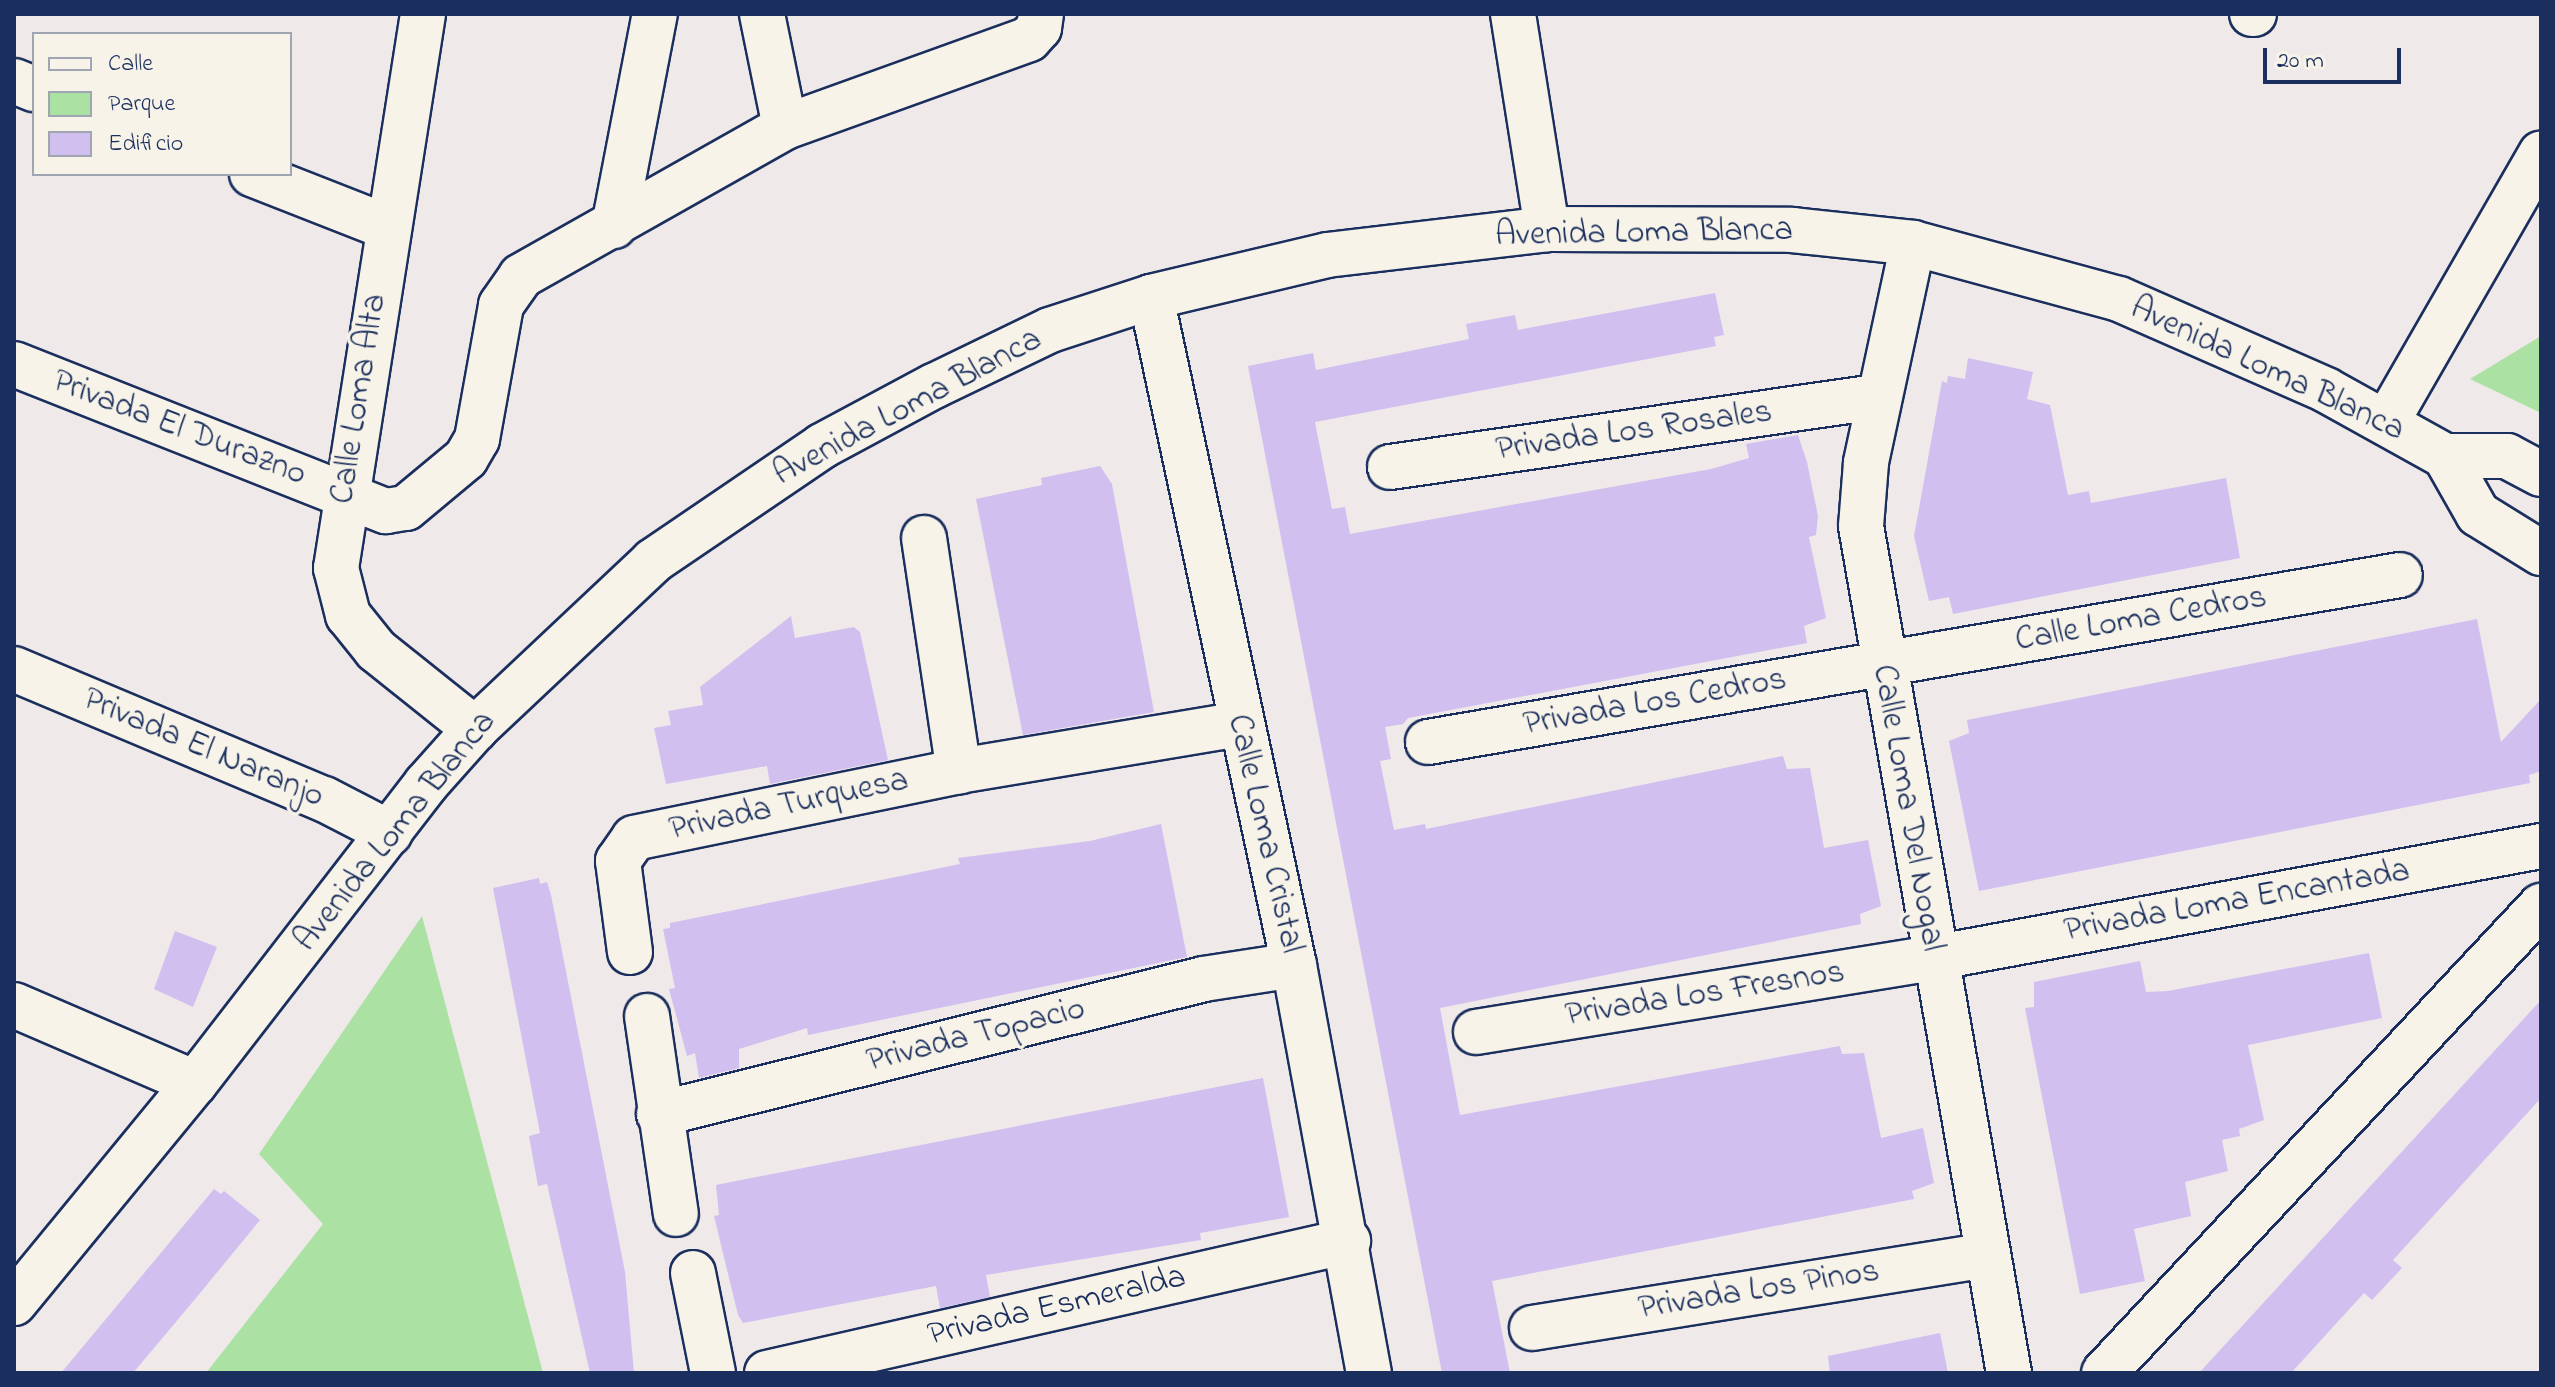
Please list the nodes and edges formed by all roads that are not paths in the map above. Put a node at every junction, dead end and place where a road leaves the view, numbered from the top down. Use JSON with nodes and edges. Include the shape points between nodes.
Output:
{"nodes":[{"id":1,"x":423,"y":14,"type":"edge"},
{"id":2,"x":655,"y":14,"type":"edge"},
{"id":3,"x":762,"y":14,"type":"edge"},
{"id":4,"x":1041,"y":14,"type":"edge"},
{"id":5,"x":1513,"y":14,"type":"edge"},
{"id":6,"x":785,"y":127,"type":"junction"},
{"id":7,"x":2541,"y":153,"type":"edge"},
{"id":8,"x":257,"y":176,"type":"edge"},
{"id":9,"x":614,"y":226,"type":"junction"},
{"id":10,"x":387,"y":227,"type":"junction"},
{"id":11,"x":1547,"y":229,"type":"junction"},
{"id":12,"x":1913,"y":243,"type":"junction"},
{"id":13,"x":1151,"y":297,"type":"junction"},
{"id":14,"x":14,"y":364,"type":"edge"},
{"id":15,"x":1878,"y":397,"type":"junction"},
{"id":16,"x":2386,"y":423,"type":"junction"},
{"id":17,"x":2445,"y":456,"type":"junction"},
{"id":18,"x":1390,"y":467,"type":"dead end"},
{"id":19,"x":2541,"y":474,"type":"edge"},
{"id":20,"x":344,"y":494,"type":"junction"},
{"id":21,"x":924,"y":538,"type":"dead end"},
{"id":22,"x":2541,"y":553,"type":"edge"},
{"id":23,"x":2400,"y":575,"type":"dead end"},
{"id":24,"x":1881,"y":664,"type":"junction"},
{"id":25,"x":14,"y":669,"type":"edge"},
{"id":26,"x":1240,"y":724,"type":"junction"},
{"id":27,"x":475,"y":729,"type":"junction"},
{"id":28,"x":1428,"y":742,"type":"dead end"},
{"id":29,"x":959,"y":771,"type":"junction"},
{"id":30,"x":390,"y":833,"type":"junction"},
{"id":31,"x":2541,"y":846,"type":"edge"},
{"id":32,"x":2541,"y":906,"type":"edge"},
{"id":33,"x":630,"y":952,"type":"dead end"},
{"id":34,"x":1933,"y":958,"type":"junction"},
{"id":35,"x":1294,"y":965,"type":"junction"},
{"id":36,"x":14,"y":1005,"type":"edge"},
{"id":37,"x":647,"y":1016,"type":"dead end"},
{"id":38,"x":1476,"y":1032,"type":"dead end"},
{"id":39,"x":195,"y":1083,"type":"junction"},
{"id":40,"x":659,"y":1114,"type":"junction"},
{"id":41,"x":676,"y":1214,"type":"dead end"},
{"id":42,"x":1348,"y":1241,"type":"junction"},
{"id":43,"x":1987,"y":1255,"type":"junction"},
{"id":44,"x":693,"y":1273,"type":"dead end"},
{"id":45,"x":14,"y":1303,"type":"edge"},
{"id":46,"x":1532,"y":1328,"type":"dead end"},
{"id":47,"x":713,"y":1373,"type":"edge"},
{"id":48,"x":767,"y":1373,"type":"edge"},
{"id":49,"x":1369,"y":1373,"type":"edge"},
{"id":50,"x":2009,"y":1373,"type":"edge"},
{"id":51,"x":2104,"y":1373,"type":"edge"}],
"edges":[{"from":1,"to":10,"type":"street","name":"Calle Loma Alta"},
{"from":2,"to":9,"type":"street"},
{"from":3,"to":6,"type":"street"},
{"from":4,"to":6,"type":"street","name":"Privada El Durazno","via":[[1039,28],[1029,39]]},
{"from":5,"to":11,"type":"street"},
{"from":6,"to":9,"type":"street","name":"Privada El Durazno"},
{"from":7,"to":16,"type":"street"},
{"from":8,"to":10,"type":"street"},
{"from":9,"to":20,"type":"street","name":"Privada El Durazno","via":[[509,287],[501,305],[477,439],[466,458],[406,508],[386,511]]},
{"from":10,"to":20,"type":"street","name":"Calle Loma Alta"},
{"from":11,"to":12,"type":"street","name":"Avenida Loma Blanca","via":[[1792,230]]},
{"from":11,"to":13,"type":"street","name":"Avenida Loma Blanca","via":[[1327,255]]},
{"from":12,"to":15,"type":"street","name":"Calle Loma Del Nogal"},
{"from":12,"to":16,"type":"street","name":"Avenida Loma Blanca","via":[[2119,299],[2228,344]]},
{"from":13,"to":26,"type":"street","name":"Calle Loma Cristal"},
{"from":13,"to":27,"type":"street","name":"Avenida Loma Blanca","via":[[1050,330],[822,446],[653,561]]},
{"from":14,"to":20,"type":"street","name":"Privada El Durazno"},
{"from":15,"to":18,"type":"street","name":"Privada Los Rosales"},
{"from":15,"to":24,"type":"street","name":"Calle Loma Del Nogal","via":[[1861,526]]},
{"from":16,"to":17,"type":"street","name":"Avenida Loma Blanca"},
{"from":17,"to":19,"type":"street","name":"Avenida Loma Blanca","via":[[2507,456]]},
{"from":17,"to":22,"type":"street","name":"Avenida Loma Blanca","via":[[2478,514]]},
{"from":20,"to":27,"type":"street","name":"Calle Loma Alta","via":[[336,568],[348,615],[376,650]]},
{"from":21,"to":29,"type":"street"},
{"from":23,"to":24,"type":"street","name":"Calle Loma Cedros"},
{"from":24,"to":28,"type":"street","name":"Privada Los Cedros"},
{"from":24,"to":34,"type":"street","name":"Calle Loma Del Nogal"},
{"from":25,"to":30,"type":"street","name":"Privada El Naranjo","via":[[324,799]]},
{"from":26,"to":29,"type":"street","name":"Privada Turquesa"},
{"from":26,"to":35,"type":"street","name":"Calle Loma Cristal"},
{"from":27,"to":30,"type":"street","name":"Avenida Loma Blanca"},
{"from":29,"to":33,"type":"street","name":"Privada Turquesa","via":[[634,838],[618,861]]},
{"from":30,"to":39,"type":"street","name":"Avenida Loma Blanca"},
{"from":31,"to":34,"type":"street","name":"Privada Loma Encantada"},
{"from":32,"to":51,"type":"street"},
{"from":34,"to":38,"type":"street","name":"Privada Los Fresnos"},
{"from":34,"to":43,"type":"street","name":"Calle Loma Del Nogal"},
{"from":35,"to":40,"type":"street","name":"Privada Topacio","via":[[1204,979]]},
{"from":35,"to":42,"type":"street","name":"Calle Loma Cristal"},
{"from":36,"to":39,"type":"street"},
{"from":37,"to":40,"type":"street"},
{"from":39,"to":45,"type":"street","name":"Avenida Loma Blanca"},
{"from":40,"to":41,"type":"street"},
{"from":42,"to":48,"type":"street","name":"Privada Esmeralda"},
{"from":42,"to":49,"type":"street","name":"Calle Loma Cristal"},
{"from":43,"to":46,"type":"street","name":"Privada Los Pinos"},
{"from":43,"to":50,"type":"street","name":"Calle Loma Del Nogal"},
{"from":44,"to":47,"type":"street"}]}
